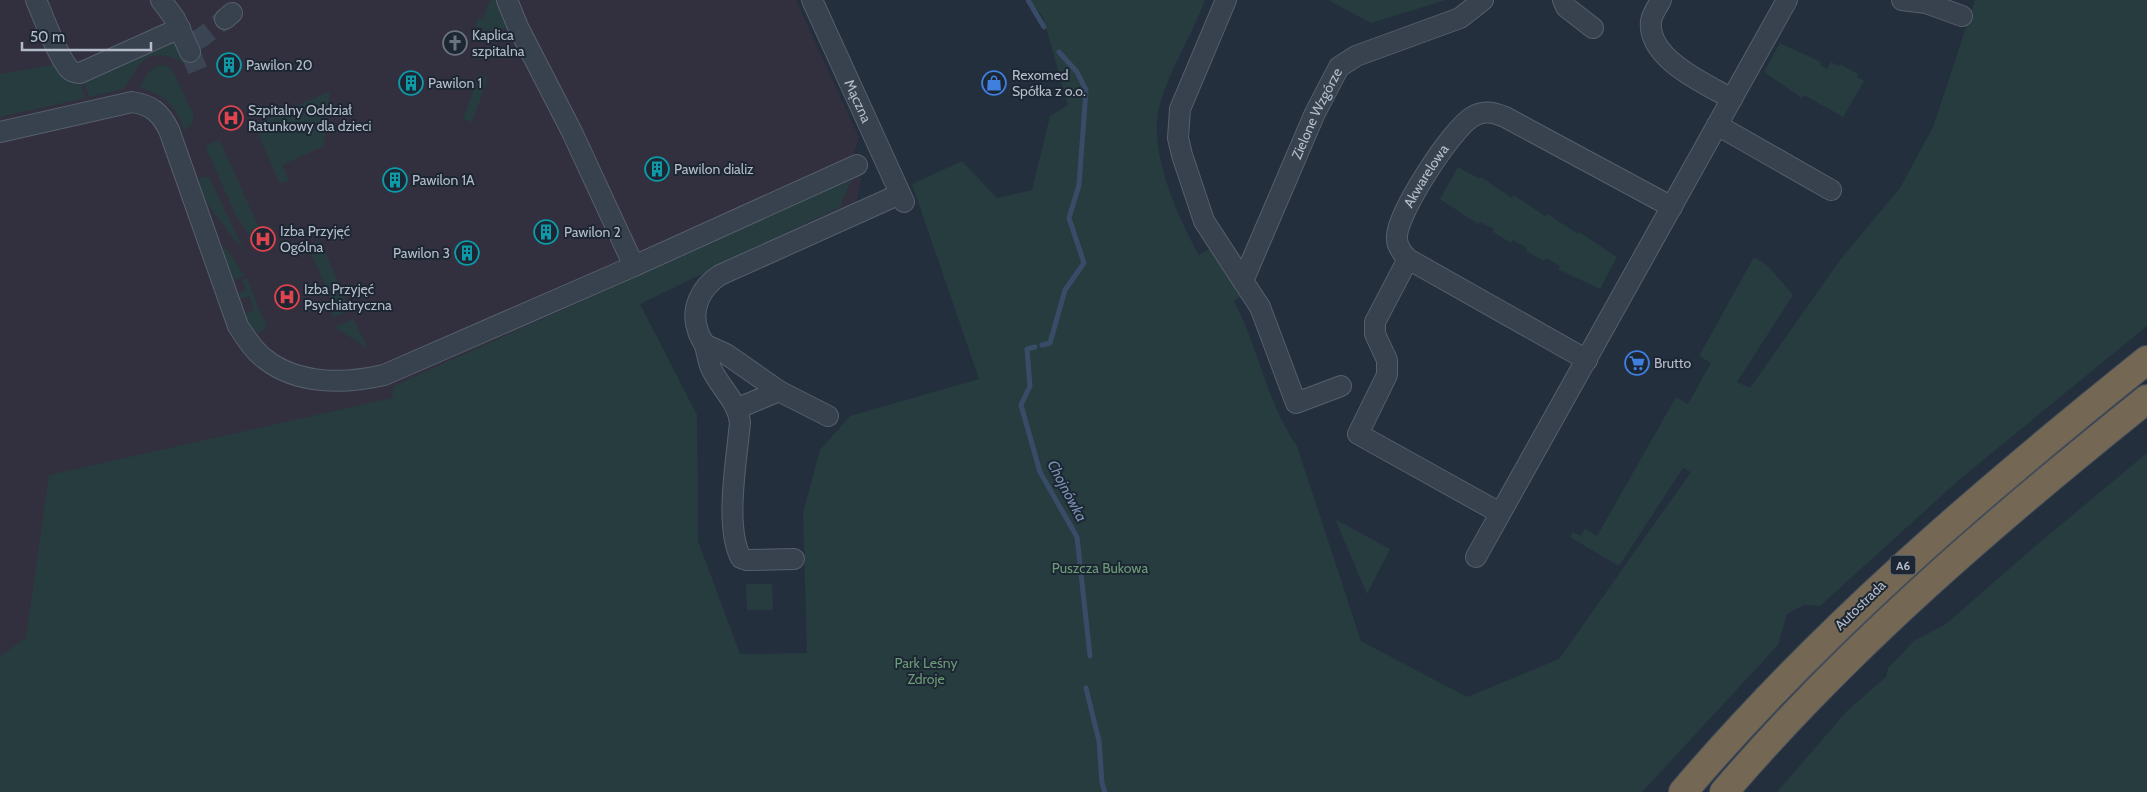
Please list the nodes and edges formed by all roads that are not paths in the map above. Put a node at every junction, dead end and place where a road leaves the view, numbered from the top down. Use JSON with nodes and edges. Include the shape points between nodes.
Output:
{"nodes":[{"id":1,"x":36,"y":0,"type":"edge"},
{"id":2,"x":161,"y":0,"type":"edge"},
{"id":3,"x":507,"y":0,"type":"edge"},
{"id":4,"x":812,"y":0,"type":"edge"},
{"id":5,"x":1226,"y":0,"type":"edge"},
{"id":6,"x":1483,"y":0,"type":"edge"},
{"id":7,"x":1563,"y":0,"type":"edge"},
{"id":8,"x":1661,"y":0,"type":"edge"},
{"id":9,"x":1787,"y":0,"type":"edge"},
{"id":10,"x":1902,"y":0,"type":"edge"},
{"id":11,"x":1962,"y":16,"type":"dead end"},
{"id":12,"x":1593,"y":28,"type":"dead end"},
{"id":13,"x":1732,"y":99,"type":"junction"},
{"id":14,"x":1717,"y":125,"type":"junction"},
{"id":15,"x":0,"y":132,"type":"edge"},
{"id":16,"x":857,"y":165,"type":"dead end"},
{"id":17,"x":1831,"y":190,"type":"dead end"},
{"id":18,"x":1672,"y":207,"type":"junction"},
{"id":19,"x":1408,"y":260,"type":"junction"},
{"id":20,"x":634,"y":266,"type":"junction"},
{"id":21,"x":1243,"y":281,"type":"junction"},
{"id":22,"x":704,"y":344,"type":"junction"},
{"id":23,"x":1587,"y":360,"type":"junction"},
{"id":24,"x":2147,"y":360,"type":"edge"},
{"id":25,"x":1341,"y":386,"type":"dead end"},
{"id":26,"x":779,"y":391,"type":"junction"},
{"id":27,"x":2147,"y":399,"type":"edge"},
{"id":28,"x":738,"y":408,"type":"junction"},
{"id":29,"x":828,"y":416,"type":"dead end"},
{"id":30,"x":1500,"y":513,"type":"junction"},
{"id":31,"x":1476,"y":557,"type":"dead end"},
{"id":32,"x":794,"y":559,"type":"dead end"},
{"id":33,"x":1683,"y":792,"type":"edge"},
{"id":34,"x":1724,"y":792,"type":"edge"}],
"edges":[{"from":1,"to":2,"type":"street","via":[[69,70],[75,73],[187,41]]},
{"from":3,"to":20,"type":"street"},
{"from":4,"to":22,"type":"street","name":"Mączna","via":[[902,198],[709,282],[696,306],[697,326]]},
{"from":5,"to":21,"type":"street","via":[[1180,109],[1178,138],[1204,221]]},
{"from":6,"to":21,"type":"street","name":"Zielone Wzgórze","via":[[1460,18],[1356,56],[1339,67],[1315,113]]},
{"from":7,"to":12,"type":"street","via":[[1566,7]]},
{"from":8,"to":13,"type":"street","via":[[1652,21],[1654,39],[1661,51],[1684,71]]},
{"from":9,"to":13,"type":"street"},
{"from":10,"to":11,"type":"street","via":[[1926,3]]},
{"from":13,"to":14,"type":"street"},
{"from":14,"to":17,"type":"street"},
{"from":14,"to":18,"type":"street"},
{"from":15,"to":20,"type":"street","via":[[132,102],[151,106],[162,116],[169,130],[238,326],[265,359],[284,369],[320,380],[356,381],[384,375]]},
{"from":16,"to":20,"type":"street"},
{"from":18,"to":19,"type":"street","name":"Akwarelowa","via":[[1505,117],[1480,113],[1461,126],[1436,158],[1401,221],[1396,238]]},
{"from":18,"to":23,"type":"street"},
{"from":19,"to":23,"type":"street"},
{"from":19,"to":30,"type":"street","via":[[1375,322],[1375,334],[1387,360],[1387,375],[1358,434]]},
{"from":21,"to":25,"type":"street","via":[[1260,307],[1296,403]]},
{"from":22,"to":26,"type":"street","via":[[726,354]]},
{"from":22,"to":28,"type":"street","via":[[711,368]]},
{"from":23,"to":30,"type":"street"},
{"from":24,"to":33,"type":"highway","name":"Autostrada","number":"A6","via":[[1982,495],[1906,562],[1802,662]]},
{"from":26,"to":28,"type":"street"},
{"from":26,"to":29,"type":"street"},
{"from":27,"to":34,"type":"highway","number":"A6","via":[[2040,485],[1926,585],[1816,691]]},
{"from":28,"to":32,"type":"street","via":[[740,422],[733,514],[733,535],[738,552],[747,560]]},
{"from":30,"to":31,"type":"street"}]}
